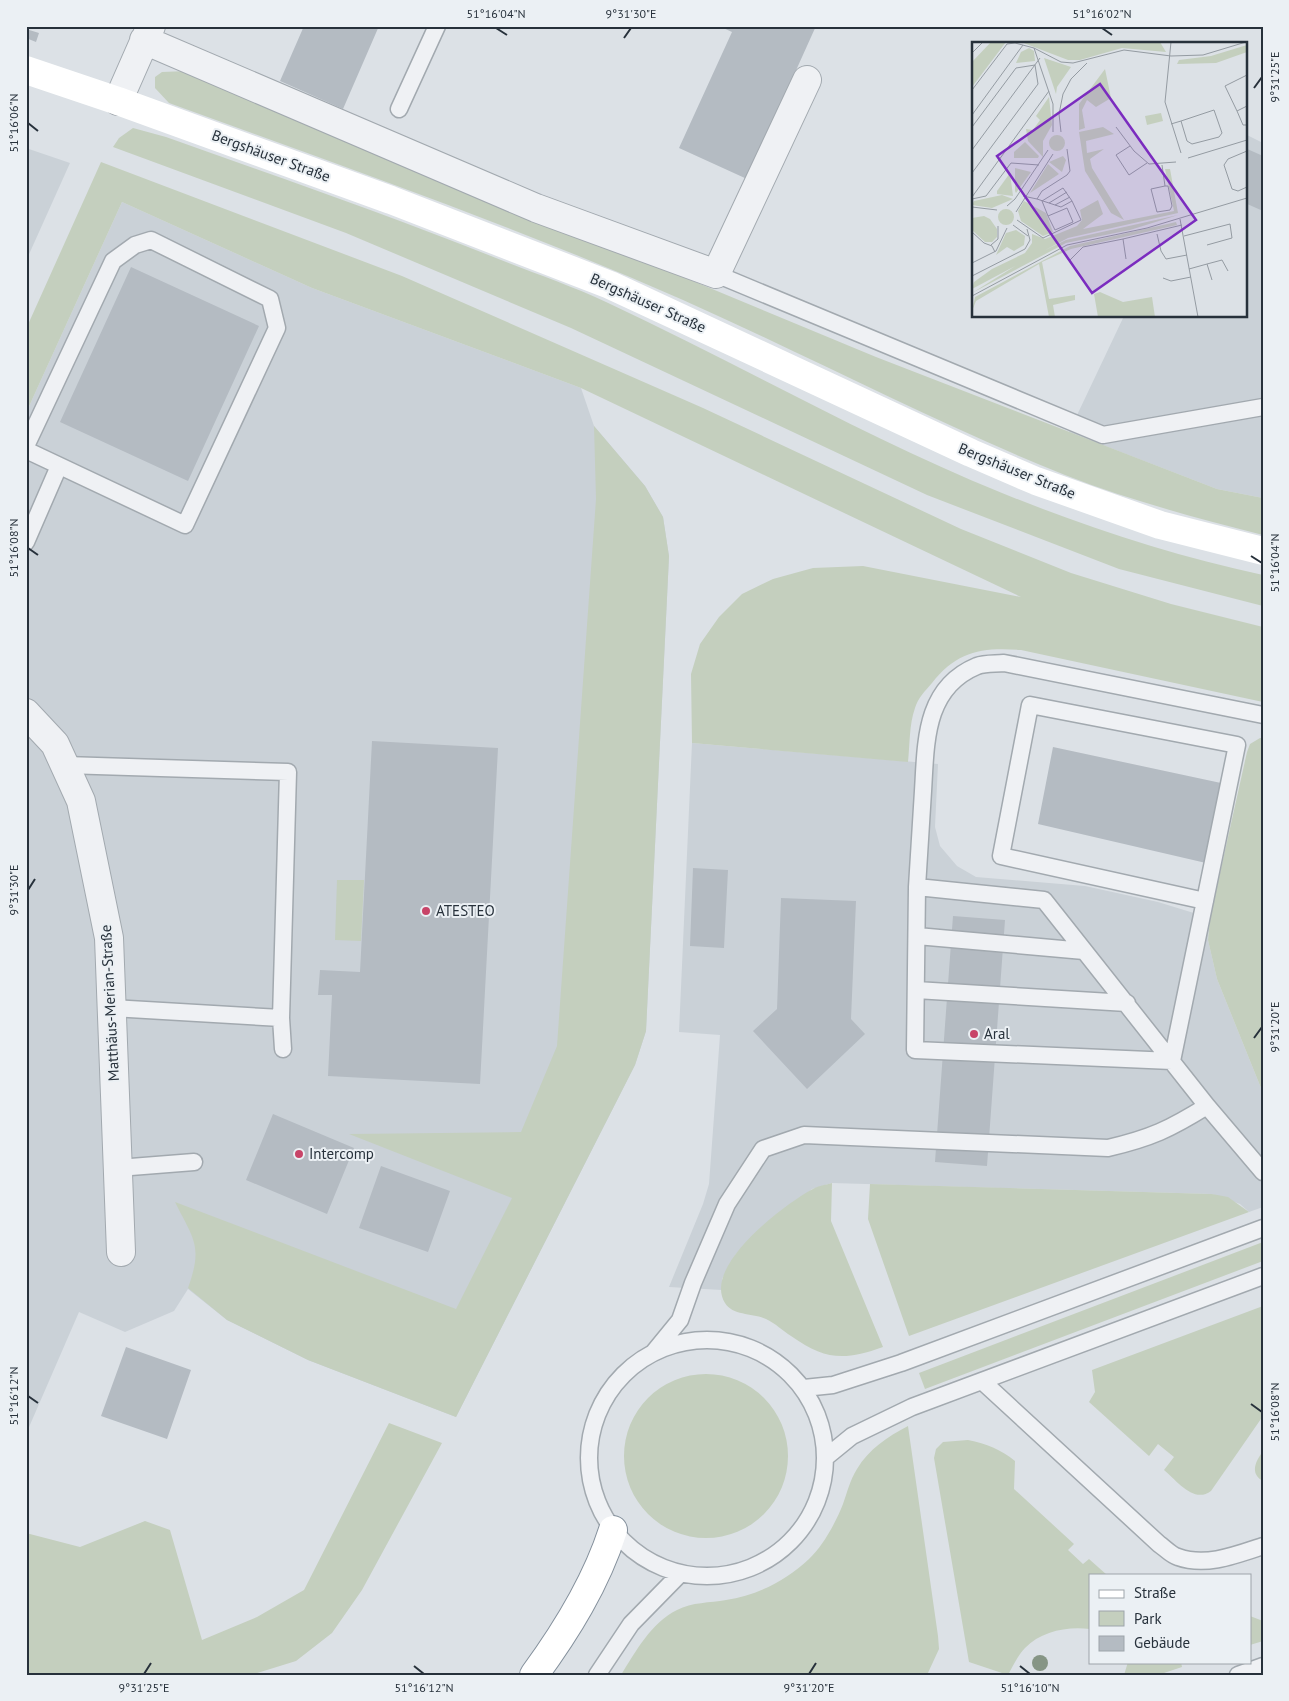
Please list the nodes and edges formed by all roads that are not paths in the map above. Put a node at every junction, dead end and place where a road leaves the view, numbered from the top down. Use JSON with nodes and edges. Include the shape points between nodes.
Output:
{"nodes":[{"id":1,"x":437,"y":26,"type":"edge"},
{"id":2,"x":148,"y":33,"type":"edge"},
{"id":3,"x":26,"y":70,"type":"edge"},
{"id":4,"x":807,"y":80,"type":"dead end"},
{"id":5,"x":118,"y":101,"type":"junction"},
{"id":6,"x":399,"y":108,"type":"dead end"},
{"id":7,"x":716,"y":274,"type":"junction"},
{"id":8,"x":1263,"y":407,"type":"edge"},
{"id":9,"x":26,"y":448,"type":"edge"},
{"id":10,"x":59,"y":466,"type":"junction"},
{"id":11,"x":26,"y":542,"type":"edge"},
{"id":12,"x":1263,"y":552,"type":"edge"},
{"id":13,"x":26,"y":714,"type":"edge"},
{"id":14,"x":1263,"y":715,"type":"edge"},
{"id":15,"x":65,"y":765,"type":"junction"},
{"id":16,"x":918,"y":887,"type":"junction"},
{"id":17,"x":1205,"y":901,"type":"junction"},
{"id":18,"x":917,"y":936,"type":"junction"},
{"id":19,"x":1084,"y":951,"type":"junction"},
{"id":20,"x":916,"y":990,"type":"junction"},
{"id":21,"x":1126,"y":1003,"type":"junction"},
{"id":22,"x":112,"y":1008,"type":"junction"},
{"id":23,"x":281,"y":1018,"type":"junction"},
{"id":24,"x":283,"y":1049,"type":"dead end"},
{"id":25,"x":1172,"y":1061,"type":"junction"},
{"id":26,"x":1207,"y":1106,"type":"junction"},
{"id":27,"x":194,"y":1162,"type":"dead end"},
{"id":28,"x":118,"y":1168,"type":"junction"},
{"id":29,"x":1263,"y":1172,"type":"edge"},
{"id":30,"x":1263,"y":1228,"type":"edge"},
{"id":31,"x":121,"y":1252,"type":"dead end"},
{"id":32,"x":1263,"y":1276,"type":"edge"},
{"id":33,"x":653,"y":1353,"type":"junction"},
{"id":34,"x":982,"y":1381,"type":"junction"},
{"id":35,"x":804,"y":1388,"type":"junction"},
{"id":36,"x":825,"y":1458,"type":"junction"},
{"id":37,"x":613,"y":1530,"type":"junction"},
{"id":38,"x":1263,"y":1546,"type":"edge"},
{"id":39,"x":681,"y":1573,"type":"junction"},
{"id":40,"x":1263,"y":1666,"type":"edge"},
{"id":41,"x":534,"y":1675,"type":"edge"},
{"id":42,"x":597,"y":1675,"type":"edge"},
{"id":43,"x":1238,"y":1675,"type":"edge"}],
"edges":[{"from":1,"to":6,"type":"lane"},
{"from":2,"to":5,"type":"street"},
{"from":2,"to":7,"type":"street","via":[[536,208]]},
{"from":3,"to":5,"type":"main road","name":"Bergshäuser Straße"},
{"from":4,"to":7,"type":"street"},
{"from":5,"to":12,"type":"main road","name":"Bergshäuser Straße","via":[[445,220],[610,285],[1036,482],[1160,524]]},
{"from":7,"to":8,"type":"lane","via":[[1103,435]]},
{"from":9,"to":10,"type":"lane"},
{"from":9,"to":10,"type":"lane","via":[[112,261],[135,246],[151,240],[270,299],[276,328],[185,525]]},
{"from":10,"to":11,"type":"lane"},
{"from":13,"to":15,"type":"street","name":"Matthäus-Merian-Straße","via":[[56,744]]},
{"from":14,"to":16,"type":"lane","via":[[1004,663],[979,666],[960,676],[947,688],[929,720]]},
{"from":15,"to":22,"type":"street","name":"Matthäus-Merian-Straße","via":[[81,801],[98,879],[109,938]]},
{"from":15,"to":23,"type":"lane","via":[[288,772]]},
{"from":16,"to":18,"type":"lane"},
{"from":16,"to":19,"type":"lane","via":[[1044,900]]},
{"from":17,"to":17,"type":"lane","via":[[1237,745],[1030,705],[1000,856]]},
{"from":17,"to":25,"type":"lane"},
{"from":18,"to":19,"type":"lane"},
{"from":18,"to":20,"type":"lane"},
{"from":19,"to":21,"type":"lane"},
{"from":20,"to":21,"type":"lane"},
{"from":20,"to":25,"type":"lane","via":[[915,1050]]},
{"from":21,"to":25,"type":"lane"},
{"from":22,"to":23,"type":"lane"},
{"from":22,"to":28,"type":"street","name":"Matthäus-Merian-Straße"},
{"from":23,"to":24,"type":"lane"},
{"from":25,"to":26,"type":"lane"},
{"from":26,"to":29,"type":"lane"},
{"from":26,"to":33,"type":"lane","via":[[1171,1128],[1142,1140],[1108,1148],[804,1135],[763,1150],[727,1204],[680,1320]]},
{"from":27,"to":28,"type":"lane"},
{"from":28,"to":31,"type":"street","name":"Matthäus-Merian-Straße"},
{"from":30,"to":35,"type":"lane","via":[[901,1363],[833,1385]]},
{"from":32,"to":34,"type":"lane"},
{"from":33,"to":35,"type":"lane","via":[[686,1341],[720,1340],[753,1349],[783,1367]]},
{"from":33,"to":37,"type":"lane","via":[[625,1373],[604,1399],[591,1432],[589,1466],[596,1500]]},
{"from":34,"to":36,"type":"lane","via":[[912,1406],[852,1436]]},
{"from":34,"to":38,"type":"lane","via":[[1177,1557],[1203,1562]]},
{"from":35,"to":36,"type":"lane","via":[[820,1424]]},
{"from":36,"to":39,"type":"lane","via":[[820,1493],[805,1525],[781,1551],[750,1568],[716,1576]]},
{"from":37,"to":39,"type":"lane","via":[[632,1550],[655,1564]]},
{"from":37,"to":41,"type":"main road","via":[[603,1562],[568,1628]]},
{"from":39,"to":42,"type":"lane","via":[[631,1624]]},
{"from":40,"to":43,"type":"lane"}]}
